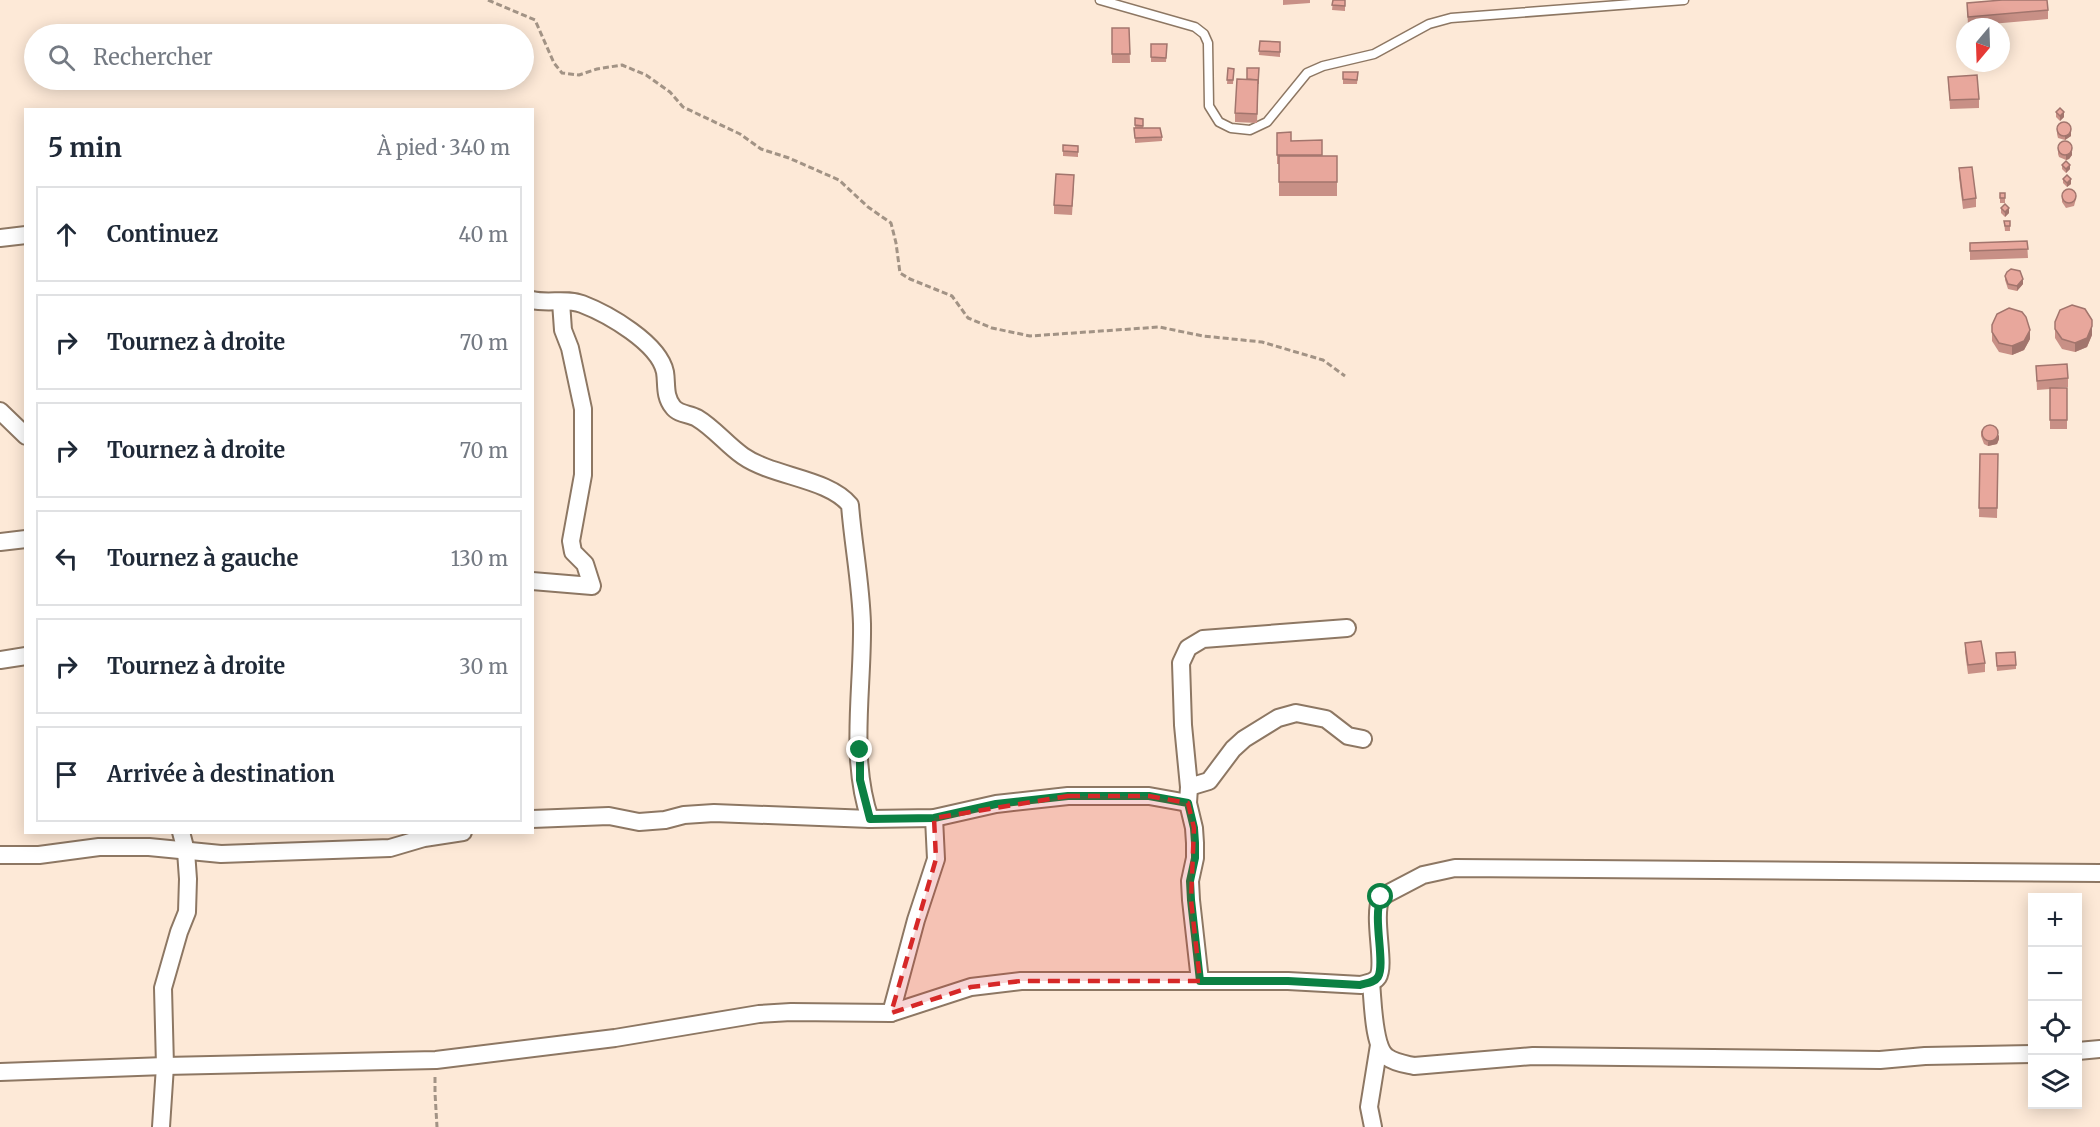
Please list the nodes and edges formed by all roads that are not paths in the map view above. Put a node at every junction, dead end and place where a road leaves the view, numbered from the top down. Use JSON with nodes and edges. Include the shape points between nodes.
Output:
{"nodes":[{"id":1,"x":1100,"y":0,"type":"edge"},
{"id":2,"x":1684,"y":0,"type":"edge"},
{"id":3,"x":24,"y":235,"type":"edge"},
{"id":4,"x":0,"y":238,"type":"edge"},
{"id":5,"x":534,"y":300,"type":"edge"},
{"id":6,"x":561,"y":302,"type":"junction"},
{"id":7,"x":0,"y":411,"type":"edge"},
{"id":8,"x":24,"y":434,"type":"edge"},
{"id":9,"x":24,"y":539,"type":"edge"},
{"id":10,"x":0,"y":542,"type":"edge"},
{"id":11,"x":534,"y":581,"type":"edge"},
{"id":12,"x":1347,"y":628,"type":"dead end"},
{"id":13,"x":24,"y":656,"type":"edge"},
{"id":14,"x":0,"y":660,"type":"edge"},
{"id":15,"x":1363,"y":740,"type":"dead end"},
{"id":16,"x":1188,"y":795,"type":"junction"},
{"id":17,"x":934,"y":818,"type":"junction"},
{"id":18,"x":534,"y":819,"type":"edge"},
{"id":19,"x":870,"y":819,"type":"junction"},
{"id":20,"x":182,"y":834,"type":"edge"},
{"id":21,"x":450,"y":834,"type":"edge"},
{"id":22,"x":186,"y":851,"type":"junction"},
{"id":23,"x":0,"y":855,"type":"edge"},
{"id":24,"x":2100,"y":873,"type":"edge"},
{"id":25,"x":1200,"y":981,"type":"junction"},
{"id":26,"x":1371,"y":982,"type":"junction"},
{"id":27,"x":891,"y":1013,"type":"junction"},
{"id":28,"x":1378,"y":1045,"type":"junction"},
{"id":29,"x":2100,"y":1049,"type":"edge"},
{"id":30,"x":2082,"y":1051,"type":"edge"},
{"id":31,"x":2028,"y":1054,"type":"edge"},
{"id":32,"x":165,"y":1066,"type":"junction"},
{"id":33,"x":0,"y":1072,"type":"edge"},
{"id":34,"x":161,"y":1127,"type":"edge"},
{"id":35,"x":1373,"y":1127,"type":"edge"}],
"edges":[{"from":1,"to":2,"type":"lane","via":[[1195,27],[1204,34],[1208,43],[1209,106],[1219,122],[1250,130],[1267,122],[1307,74],[1323,66],[1374,54],[1429,24],[1451,18]]},
{"from":3,"to":4,"type":"street"},
{"from":5,"to":6,"type":"street"},
{"from":6,"to":11,"type":"street","via":[[563,330],[583,409],[584,475],[571,541],[592,586]]},
{"from":6,"to":19,"type":"street","via":[[579,303],[607,315],[644,341],[665,371],[668,400],[674,409],[697,418],[757,465],[826,488],[842,495],[850,505],[862,623],[860,780]]},
{"from":7,"to":8,"type":"street"},
{"from":9,"to":10,"type":"street"},
{"from":12,"to":16,"type":"street","via":[[1203,639],[1188,648],[1182,663]]},
{"from":13,"to":14,"type":"street"},
{"from":15,"to":16,"type":"street","via":[[1348,736],[1326,719],[1296,713],[1278,718],[1244,739],[1209,781]]},
{"from":16,"to":17,"type":"street","via":[[1068,796],[996,804]]},
{"from":16,"to":25,"type":"street","via":[[1195,836],[1190,881]]},
{"from":17,"to":19,"type":"street"},
{"from":17,"to":27,"type":"street","via":[[936,859]]},
{"from":18,"to":19,"type":"street","via":[[609,816],[639,822],[714,813]]},
{"from":20,"to":22,"type":"street"},
{"from":21,"to":22,"type":"street","via":[[390,848],[256,854]]},
{"from":22,"to":23,"type":"street","via":[[99,847],[39,855]]},
{"from":22,"to":32,"type":"street","via":[[188,912],[163,988]]},
{"from":24,"to":26,"type":"street","via":[[1455,867],[1424,875],[1381,897],[1377,911],[1380,968],[1378,978]]},
{"from":25,"to":26,"type":"street","via":[[1360,985]]},
{"from":25,"to":27,"type":"street","via":[[1021,981],[971,987]]},
{"from":26,"to":28,"type":"street"},
{"from":27,"to":32,"type":"street","via":[[759,1014],[615,1038],[436,1060]]},
{"from":28,"to":31,"type":"street","via":[[1385,1056],[1397,1063],[1414,1066],[1533,1056],[1880,1060]]},
{"from":28,"to":35,"type":"street","via":[[1369,1107]]},
{"from":29,"to":30,"type":"street"},
{"from":32,"to":33,"type":"street"},
{"from":32,"to":34,"type":"street"}]}
